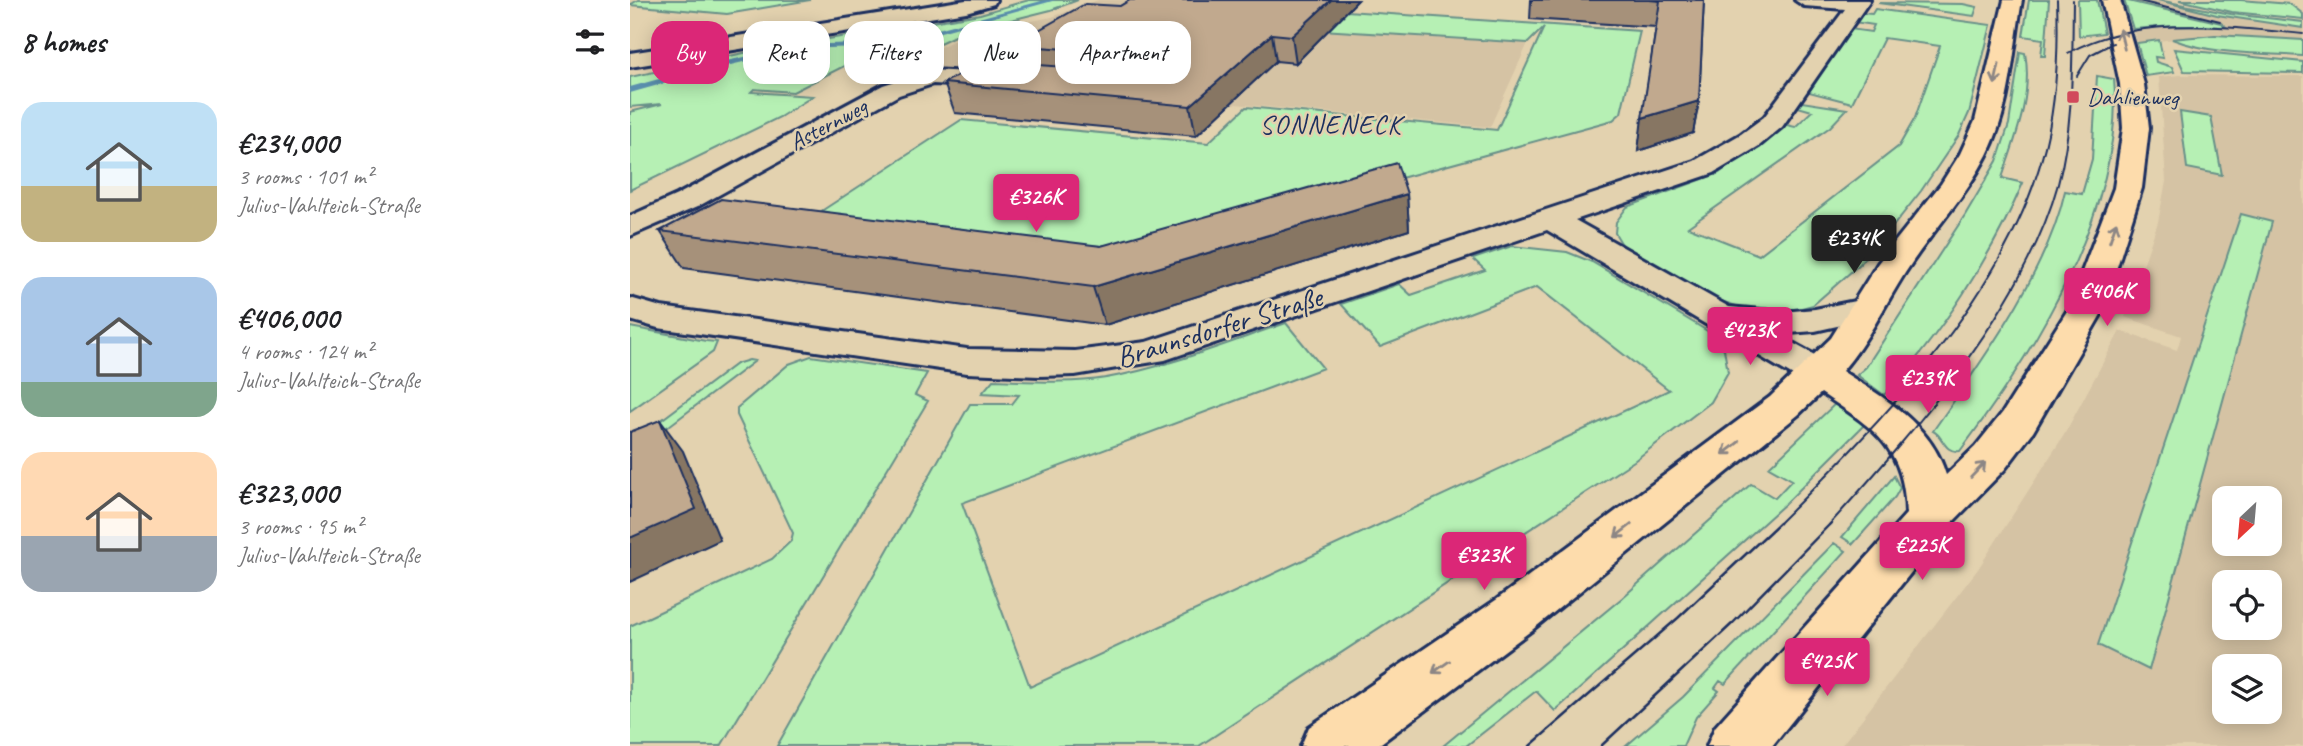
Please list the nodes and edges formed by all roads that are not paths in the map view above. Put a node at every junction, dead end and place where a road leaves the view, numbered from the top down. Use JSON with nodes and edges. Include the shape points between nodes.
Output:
{"nodes":[{"id":1,"x":987,"y":0,"type":"edge"},
{"id":2,"x":1804,"y":0,"type":"edge"},
{"id":3,"x":2013,"y":0,"type":"edge"},
{"id":4,"x":2111,"y":0,"type":"edge"},
{"id":5,"x":1860,"y":2,"type":"edge"},
{"id":6,"x":630,"y":60,"type":"edge"},
{"id":7,"x":958,"y":76,"type":"edge"},
{"id":8,"x":1549,"y":219,"type":"junction"},
{"id":9,"x":630,"y":227,"type":"edge"},
{"id":10,"x":630,"y":309,"type":"edge"},
{"id":11,"x":1865,"y":310,"type":"junction"},
{"id":12,"x":1709,"y":311,"type":"junction"},
{"id":13,"x":1819,"y":374,"type":"junction"},
{"id":14,"x":1929,"y":518,"type":"junction"},
{"id":15,"x":1329,"y":746,"type":"edge"},
{"id":16,"x":1736,"y":746,"type":"edge"}],
"edges":[{"from":1,"to":6,"type":"street"},
{"from":2,"to":5,"type":"street"},
{"from":3,"to":11,"type":"main road","one_way":true,"via":[[1988,121],[1974,154]]},
{"from":14,"to":4,"type":"main road","one_way":true,"via":[[1990,458],[2018,422],[2085,311],[2128,188],[2136,128],[2132,84]]},
{"from":5,"to":8,"type":"street","name":"Braunsdorfer Straße","via":[[1773,122],[1750,140],[1704,167]]},
{"from":7,"to":9,"type":"street","name":"Asternweg","via":[[909,83]]},
{"from":8,"to":10,"type":"street","name":"Braunsdorfer Straße","via":[[1152,352],[1107,362],[1059,366],[972,363]]},
{"from":8,"to":12,"type":"street"},
{"from":11,"to":12,"type":"street","via":[[1812,323],[1760,324]]},
{"from":11,"to":13,"type":"main road","via":[[1846,344]]},
{"from":12,"to":13,"type":"street"},
{"from":13,"to":14,"type":"main road","via":[[1884,416],[1907,439],[1923,465],[1931,495]]},
{"from":13,"to":15,"type":"main road","one_way":true,"via":[[1525,607]]},
{"from":14,"to":16,"type":"main road"}]}
